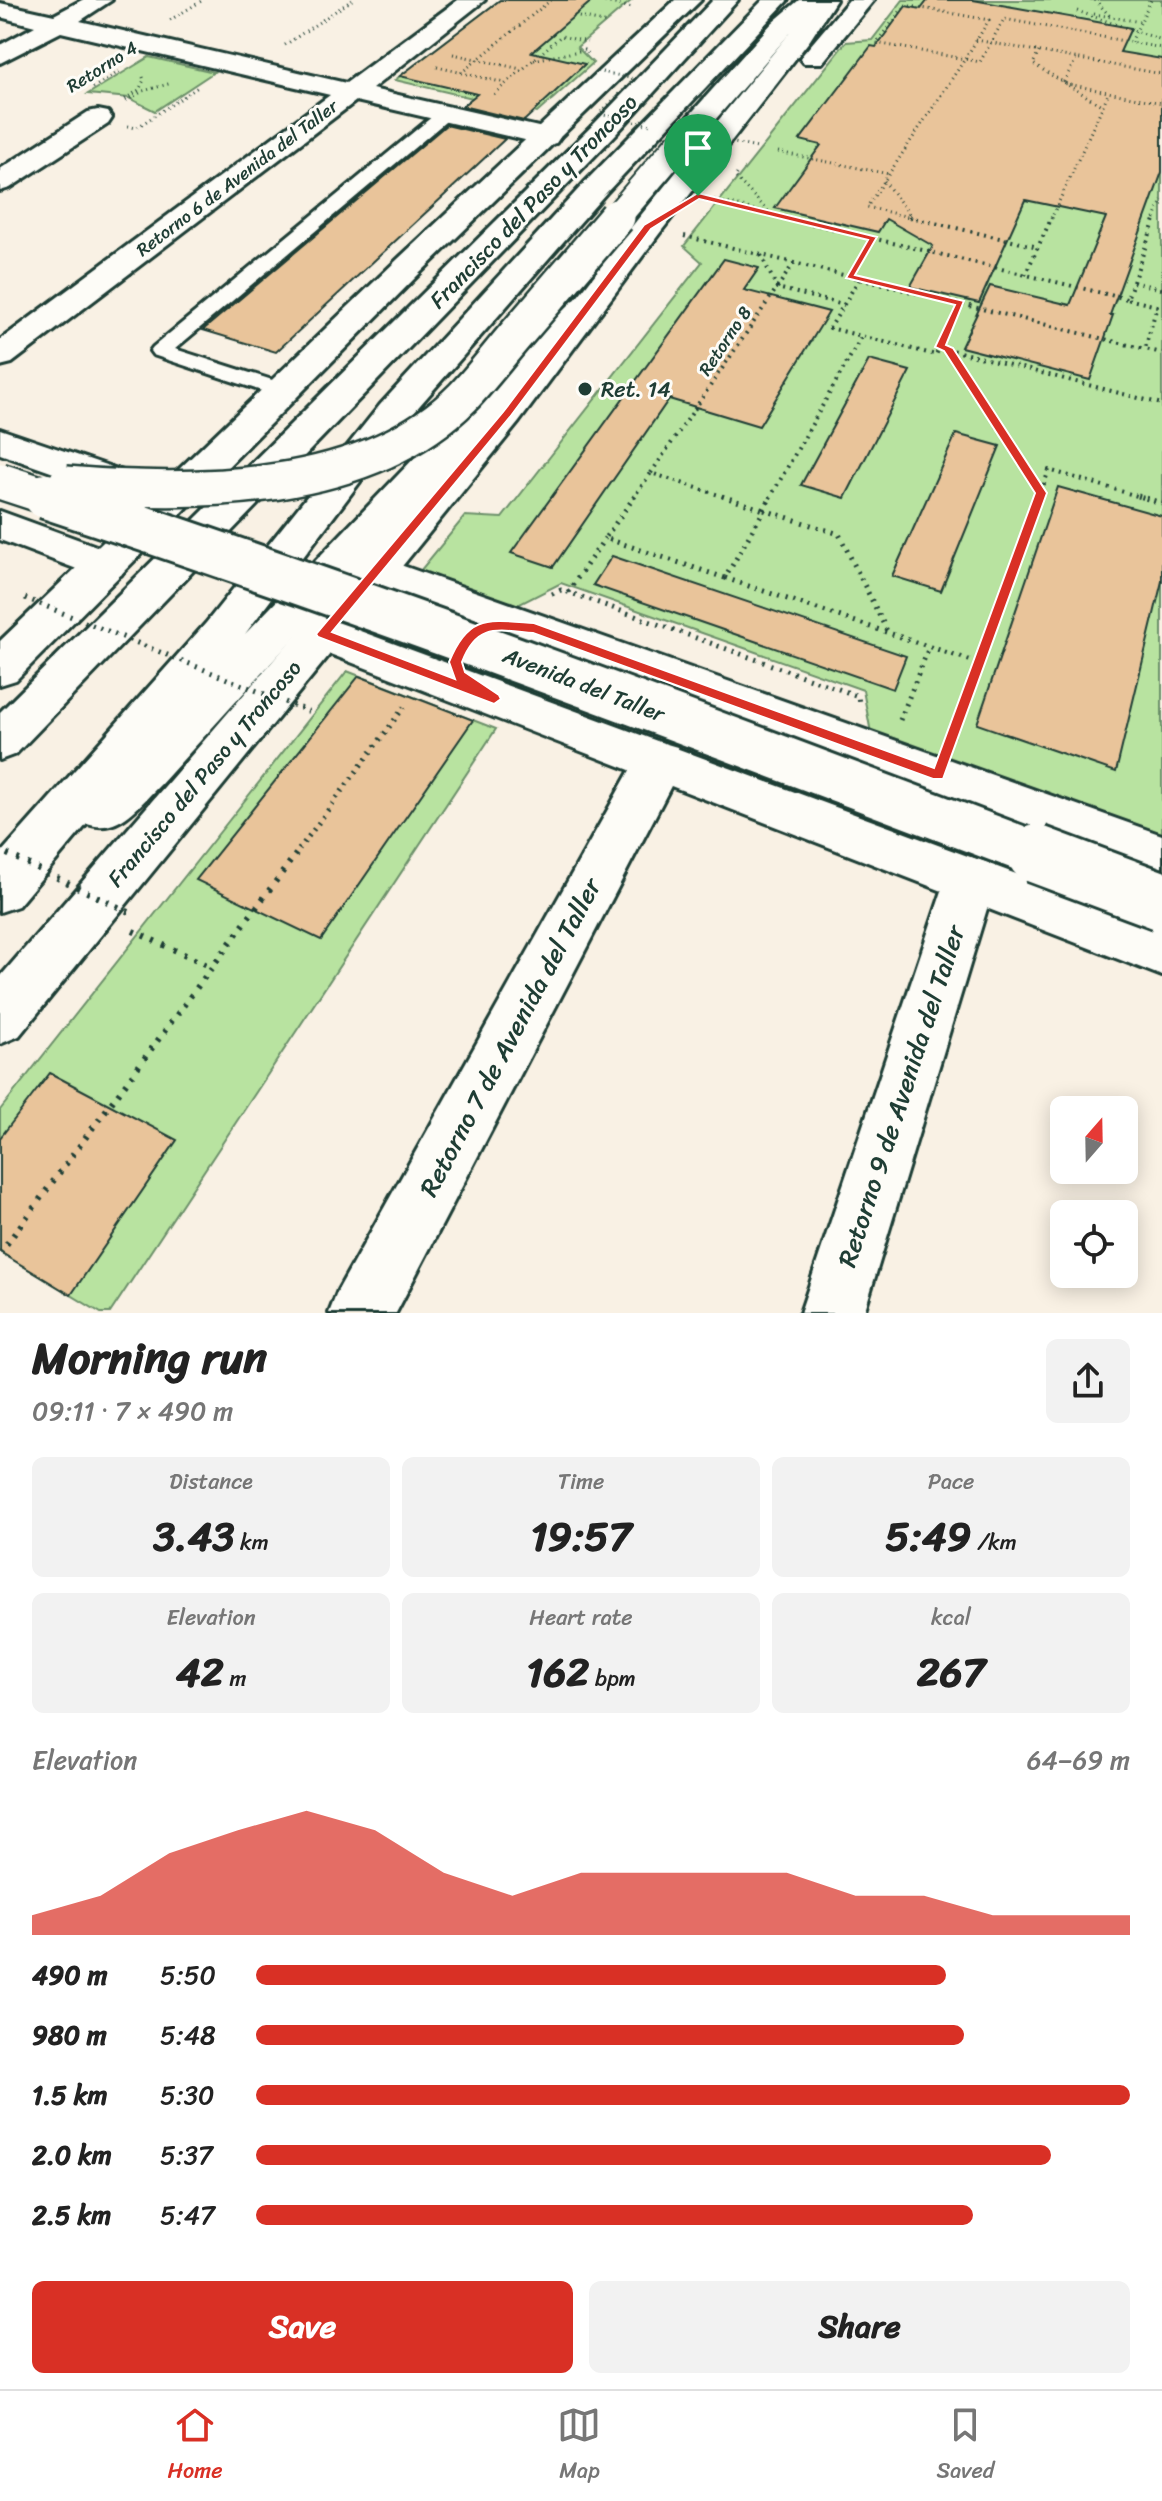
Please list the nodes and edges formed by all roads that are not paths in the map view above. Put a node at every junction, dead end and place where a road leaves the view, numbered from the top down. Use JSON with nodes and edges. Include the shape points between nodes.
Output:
{"nodes":[{"id":1,"x":100,"y":0,"type":"edge"},
{"id":2,"x":473,"y":0,"type":"edge"},
{"id":3,"x":689,"y":0,"type":"edge"},
{"id":4,"x":726,"y":0,"type":"edge"},
{"id":5,"x":776,"y":0,"type":"edge"},
{"id":6,"x":813,"y":0,"type":"edge"},
{"id":7,"x":824,"y":0,"type":"edge"},
{"id":8,"x":862,"y":0,"type":"edge"},
{"id":9,"x":0,"y":10,"type":"edge"},
{"id":10,"x":57,"y":24,"type":"junction"},
{"id":11,"x":0,"y":55,"type":"edge"},
{"id":12,"x":352,"y":92,"type":"junction"},
{"id":13,"x":455,"y":116,"type":"junction"},
{"id":14,"x":98,"y":118,"type":"road end"},
{"id":15,"x":546,"y":137,"type":"junction"},
{"id":16,"x":0,"y":182,"type":"edge"},
{"id":17,"x":648,"y":227,"type":"junction"},
{"id":18,"x":586,"y":307,"type":"junction"},
{"id":19,"x":0,"y":356,"type":"edge"},
{"id":20,"x":284,"y":391,"type":"junction"},
{"id":21,"x":0,"y":441,"type":"edge"},
{"id":22,"x":0,"y":473,"type":"edge"},
{"id":23,"x":0,"y":481,"type":"edge"},
{"id":24,"x":171,"y":502,"type":"junction"},
{"id":25,"x":0,"y":525,"type":"edge"},
{"id":26,"x":106,"y":565,"type":"junction"},
{"id":27,"x":375,"y":571,"type":"junction"},
{"id":28,"x":534,"y":628,"type":"junction"},
{"id":29,"x":323,"y":634,"type":"junction"},
{"id":30,"x":0,"y":668,"type":"edge"},
{"id":31,"x":494,"y":699,"type":"junction"},
{"id":32,"x":0,"y":741,"type":"edge"},
{"id":33,"x":660,"y":761,"type":"junction"},
{"id":34,"x":1162,"y":857,"type":"edge"},
{"id":35,"x":971,"y":879,"type":"junction"},
{"id":36,"x":0,"y":890,"type":"edge"},
{"id":37,"x":1162,"y":901,"type":"edge"},
{"id":38,"x":0,"y":903,"type":"edge"},
{"id":39,"x":1162,"y":952,"type":"edge"},
{"id":40,"x":0,"y":1018,"type":"edge"},
{"id":41,"x":361,"y":1313,"type":"edge"},
{"id":42,"x":832,"y":1313,"type":"edge"}],
"edges":[{"from":1,"to":10,"type":"main road"},
{"from":2,"to":12,"type":"main road","name":"Retorno 6 de Avenida del Taller"},
{"from":3,"to":15,"type":"main road","name":"Francisco del Paso y Troncoso"},
{"from":4,"to":32,"type":"main road","name":"Francisco del Paso y Troncoso"},
{"from":5,"to":36,"type":"main road","name":"Francisco del Paso y Troncoso","via":[[596,187],[393,413],[221,634]]},
{"from":6,"to":22,"type":"main road","bridge":true,"via":[[781,28],[462,398],[431,424],[345,464],[213,490],[113,489]]},
{"from":7,"to":17,"type":"main road","name":"Francisco del Paso y Troncoso"},
{"from":8,"to":17,"type":"main road","via":[[698,196]]},
{"from":9,"to":10,"type":"main road"},
{"from":10,"to":11,"type":"main road"},
{"from":10,"to":12,"type":"main road"},
{"from":12,"to":13,"type":"main road"},
{"from":12,"to":19,"type":"main road","name":"Retorno 6 de Avenida del Taller"},
{"from":13,"to":15,"type":"main road"},
{"from":13,"to":20,"type":"lane","via":[[160,351]]},
{"from":14,"to":16,"type":"main road"},
{"from":15,"to":20,"type":"main road","name":"Francisco del Paso y Troncoso"},
{"from":17,"to":18,"type":"main road","name":"Francisco del Paso y Troncoso"},
{"from":18,"to":27,"type":"main road","name":"Francisco del Paso y Troncoso","via":[[506,414]]},
{"from":18,"to":38,"type":"main road","via":[[436,458],[144,770]]},
{"from":20,"to":24,"type":"main road","name":"Francisco del Paso y Troncoso"},
{"from":21,"to":24,"type":"main road"},
{"from":23,"to":37,"type":"main road","name":"Avenida del Taller","bridge":true,"via":[[414,621]]},
{"from":24,"to":26,"type":"main road","name":"Francisco del Paso y Troncoso"},
{"from":25,"to":26,"type":"main road"},
{"from":26,"to":30,"type":"main road","name":"Francisco del Paso y Troncoso"},
{"from":27,"to":28,"type":"main road","name":"Avenida del Taller"},
{"from":27,"to":29,"type":"main road","name":"Francisco del Paso y Troncoso"},
{"from":28,"to":31,"type":"main road","via":[[493,625],[463,641],[455,662],[460,675]]},
{"from":28,"to":34,"type":"main road","name":"Avenida del Taller"},
{"from":29,"to":31,"type":"main road","name":"Avenida del Taller"},
{"from":29,"to":40,"type":"main road","name":"Francisco del Paso y Troncoso","via":[[110,912]]},
{"from":31,"to":33,"type":"main road","name":"Avenida del Taller"},
{"from":33,"to":35,"type":"main road","name":"Avenida del Taller"},
{"from":33,"to":41,"type":"main road","name":"Retorno 7 de Avenida del Taller"},
{"from":35,"to":39,"type":"main road","name":"Avenida del Taller"},
{"from":35,"to":42,"type":"main road","name":"Retorno 9 de Avenida del Taller"}]}
